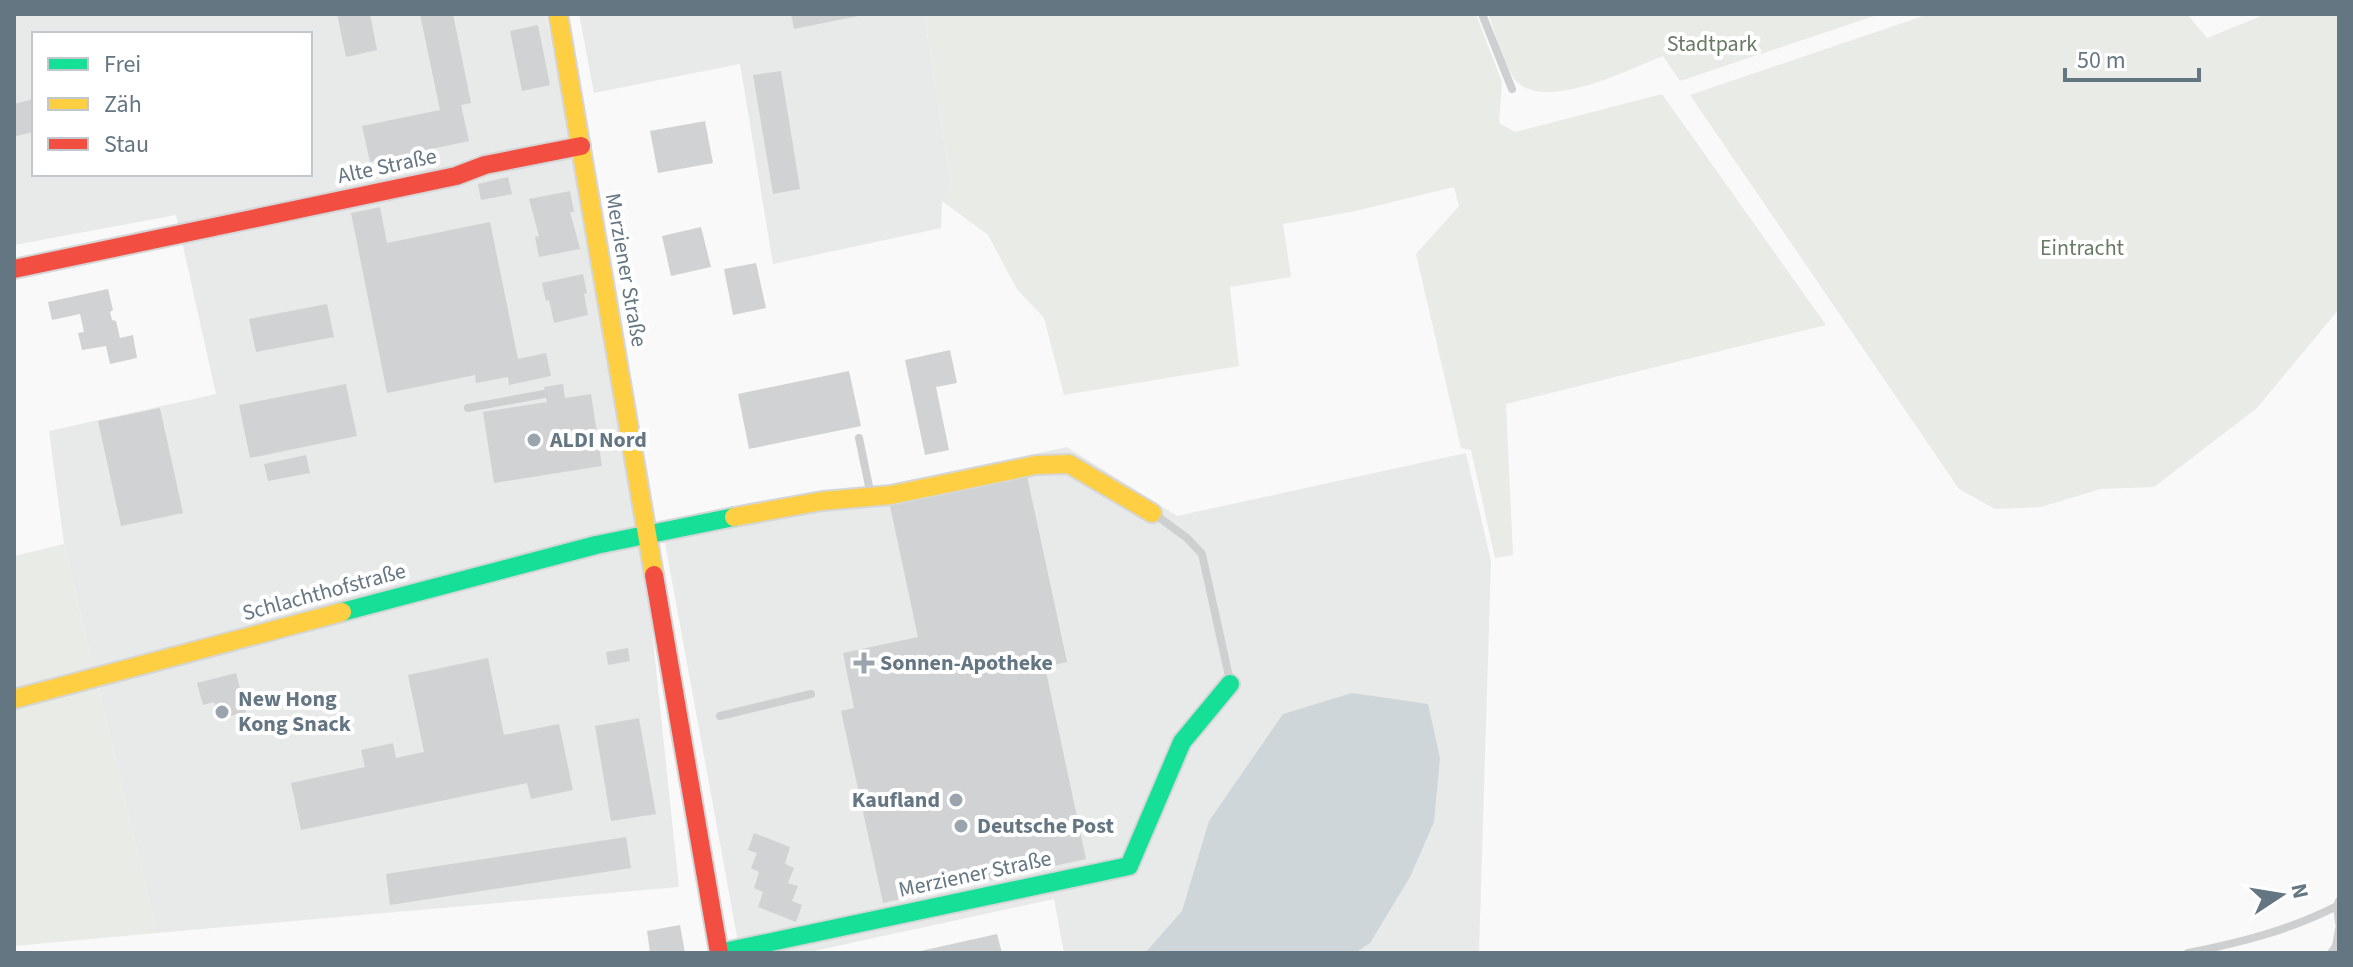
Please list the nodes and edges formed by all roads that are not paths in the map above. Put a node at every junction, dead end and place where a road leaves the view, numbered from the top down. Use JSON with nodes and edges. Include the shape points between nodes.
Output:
{"nodes":[{"id":1,"x":558,"y":14,"type":"edge"},
{"id":2,"x":1482,"y":14,"type":"edge"},
{"id":3,"x":1512,"y":89,"type":"dead end"},
{"id":4,"x":581,"y":146,"type":"junction"},
{"id":5,"x":14,"y":269,"type":"edge"},
{"id":6,"x":544,"y":394,"type":"dead end"},
{"id":7,"x":468,"y":408,"type":"dead end"},
{"id":8,"x":859,"y":438,"type":"dead end"},
{"id":9,"x":871,"y":497,"type":"junction"},
{"id":10,"x":1152,"y":513,"type":"joint"},
{"id":11,"x":646,"y":534,"type":"junction"},
{"id":12,"x":1230,"y":684,"type":"joint"},
{"id":13,"x":811,"y":694,"type":"dead end"},
{"id":14,"x":14,"y":699,"type":"edge"},
{"id":15,"x":720,"y":716,"type":"dead end"},
{"id":16,"x":2338,"y":904,"type":"edge"},
{"id":17,"x":2339,"y":923,"type":"edge"},
{"id":18,"x":2339,"y":929,"type":"edge"},
{"id":19,"x":719,"y":953,"type":"edge"},
{"id":20,"x":2188,"y":953,"type":"edge"},
{"id":21,"x":2331,"y":953,"type":"edge"}],
"edges":[{"from":1,"to":4,"type":"street","name":"Merziener Straße"},
{"from":2,"to":3,"type":"lane"},
{"from":4,"to":5,"type":"street","name":"Alte Straße"},
{"from":4,"to":11,"type":"street","name":"Merziener Straße"},
{"from":6,"to":7,"type":"lane"},
{"from":8,"to":9,"type":"lane"},
{"from":9,"to":10,"type":"street","via":[[1036,465],[1069,464]]},
{"from":9,"to":11,"type":"street","via":[[771,509]]},
{"from":10,"to":12,"type":"lane","via":[[1202,554]]},
{"from":11,"to":14,"type":"street","name":"Schlachthofstraße"},
{"from":11,"to":19,"type":"street","name":"Merziener Straße"},
{"from":12,"to":19,"type":"street","name":"Merziener Straße","via":[[1182,742],[1129,866]]},
{"from":13,"to":15,"type":"lane"},
{"from":16,"to":17,"type":"lane"},
{"from":16,"to":20,"type":"lane","via":[[2293,925]]},
{"from":18,"to":21,"type":"lane"}]}
